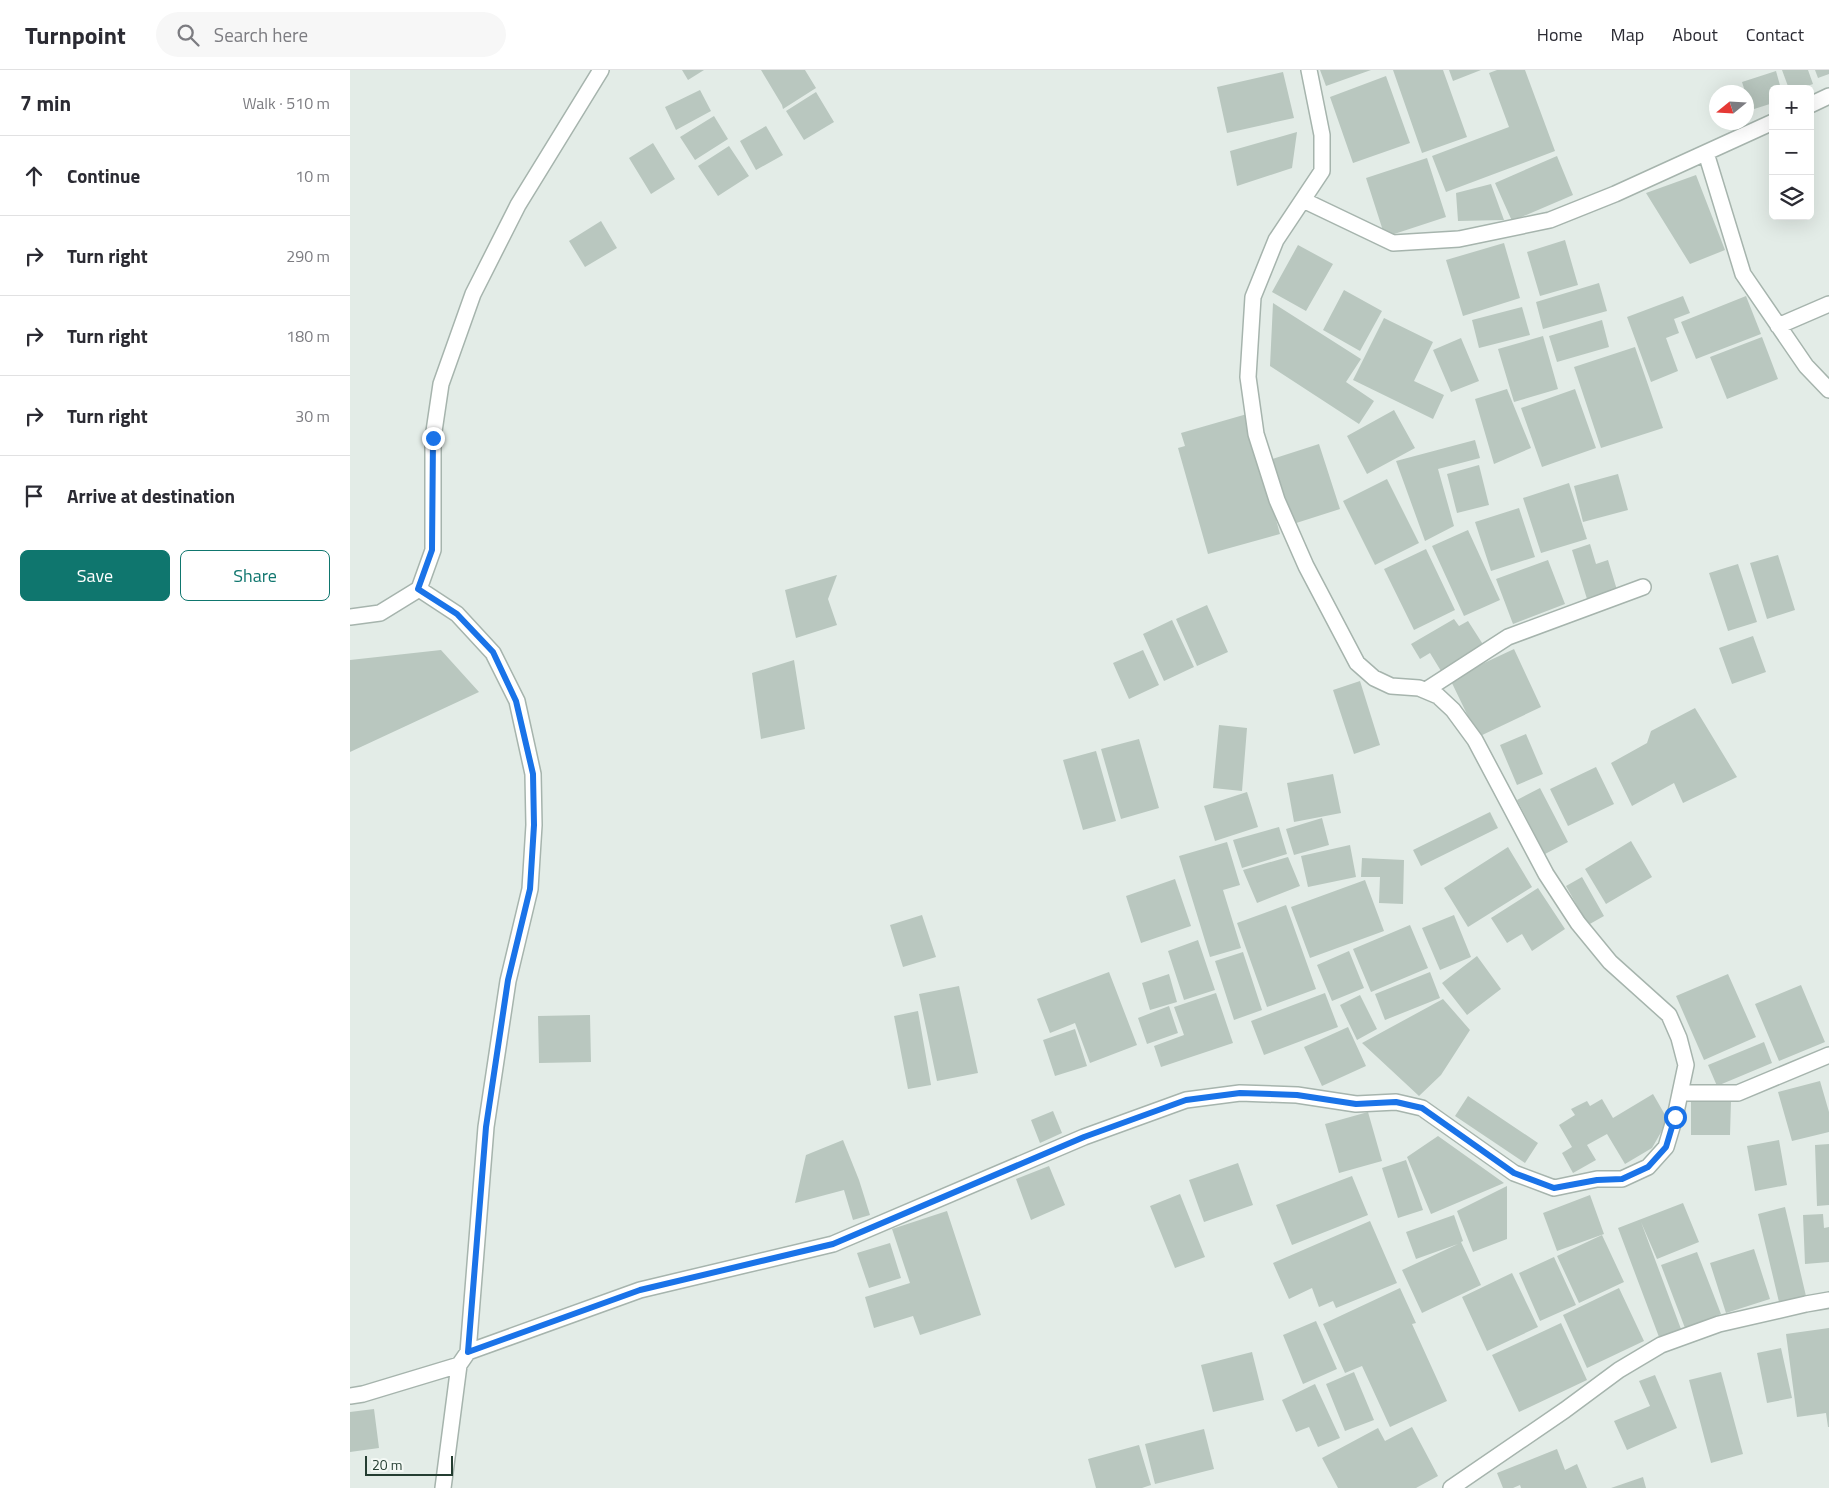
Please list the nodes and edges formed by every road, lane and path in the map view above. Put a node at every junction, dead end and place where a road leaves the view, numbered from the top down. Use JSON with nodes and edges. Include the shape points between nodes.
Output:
{"nodes":[{"id":1,"x":601,"y":70,"type":"edge"},
{"id":2,"x":1309,"y":70,"type":"edge"},
{"id":3,"x":1829,"y":96,"type":"edge"},
{"id":4,"x":1814,"y":102,"type":"edge"},
{"id":5,"x":1769,"y":124,"type":"edge"},
{"id":6,"x":1706,"y":153,"type":"junction"},
{"id":7,"x":1303,"y":200,"type":"junction"},
{"id":8,"x":1829,"y":304,"type":"edge"},
{"id":9,"x":1778,"y":326,"type":"junction"},
{"id":10,"x":1829,"y":390,"type":"edge"},
{"id":11,"x":1643,"y":587,"type":"dead end"},
{"id":12,"x":418,"y":589,"type":"junction"},
{"id":13,"x":350,"y":617,"type":"edge"},
{"id":14,"x":1426,"y":690,"type":"junction"},
{"id":15,"x":1829,"y":1055,"type":"edge"},
{"id":16,"x":1680,"y":1093,"type":"junction"},
{"id":17,"x":1829,"y":1300,"type":"edge"},
{"id":18,"x":468,"y":1352,"type":"junction"},
{"id":19,"x":459,"y":1365,"type":"junction"},
{"id":20,"x":350,"y":1396,"type":"edge"},
{"id":21,"x":443,"y":1488,"type":"edge"},
{"id":22,"x":1451,"y":1488,"type":"edge"}],
"edges":[{"from":1,"to":12,"type":"street","via":[[518,205],[473,294],[441,384],[433,438],[432,550]]},
{"from":2,"to":7,"type":"street","via":[[1322,135],[1322,171]]},
{"from":3,"to":4,"type":"street"},
{"from":5,"to":6,"type":"street"},
{"from":6,"to":7,"type":"street","via":[[1550,220],[1459,240],[1393,243]]},
{"from":6,"to":9,"type":"street","via":[[1743,274]]},
{"from":7,"to":14,"type":"street","via":[[1276,240],[1253,297],[1248,377],[1256,434],[1277,500],[1306,566],[1357,663],[1374,678],[1391,686]]},
{"from":8,"to":9,"type":"street"},
{"from":9,"to":10,"type":"street","via":[[1806,366]]},
{"from":11,"to":14,"type":"street","via":[[1508,637]]},
{"from":12,"to":13,"type":"street","via":[[380,613]]},
{"from":12,"to":18,"type":"street","via":[[457,614],[493,652],[516,701],[533,774],[530,889],[508,980],[486,1127]]},
{"from":14,"to":16,"type":"street","via":[[1453,710],[1475,740],[1546,874],[1578,923],[1610,962],[1669,1015],[1686,1065]]},
{"from":15,"to":16,"type":"street","via":[[1738,1093]]},
{"from":16,"to":18,"type":"street","via":[[1666,1147],[1648,1167],[1622,1179],[1554,1188],[1514,1173],[1422,1108],[1396,1102],[1356,1104],[1297,1095],[1240,1093],[1186,1100],[1084,1137],[833,1244],[640,1290]]},
{"from":17,"to":22,"type":"street","via":[[1719,1324],[1661,1345],[1619,1370]]},
{"from":18,"to":19,"type":"street"},
{"from":19,"to":20,"type":"street"},
{"from":19,"to":21,"type":"street"}]}
